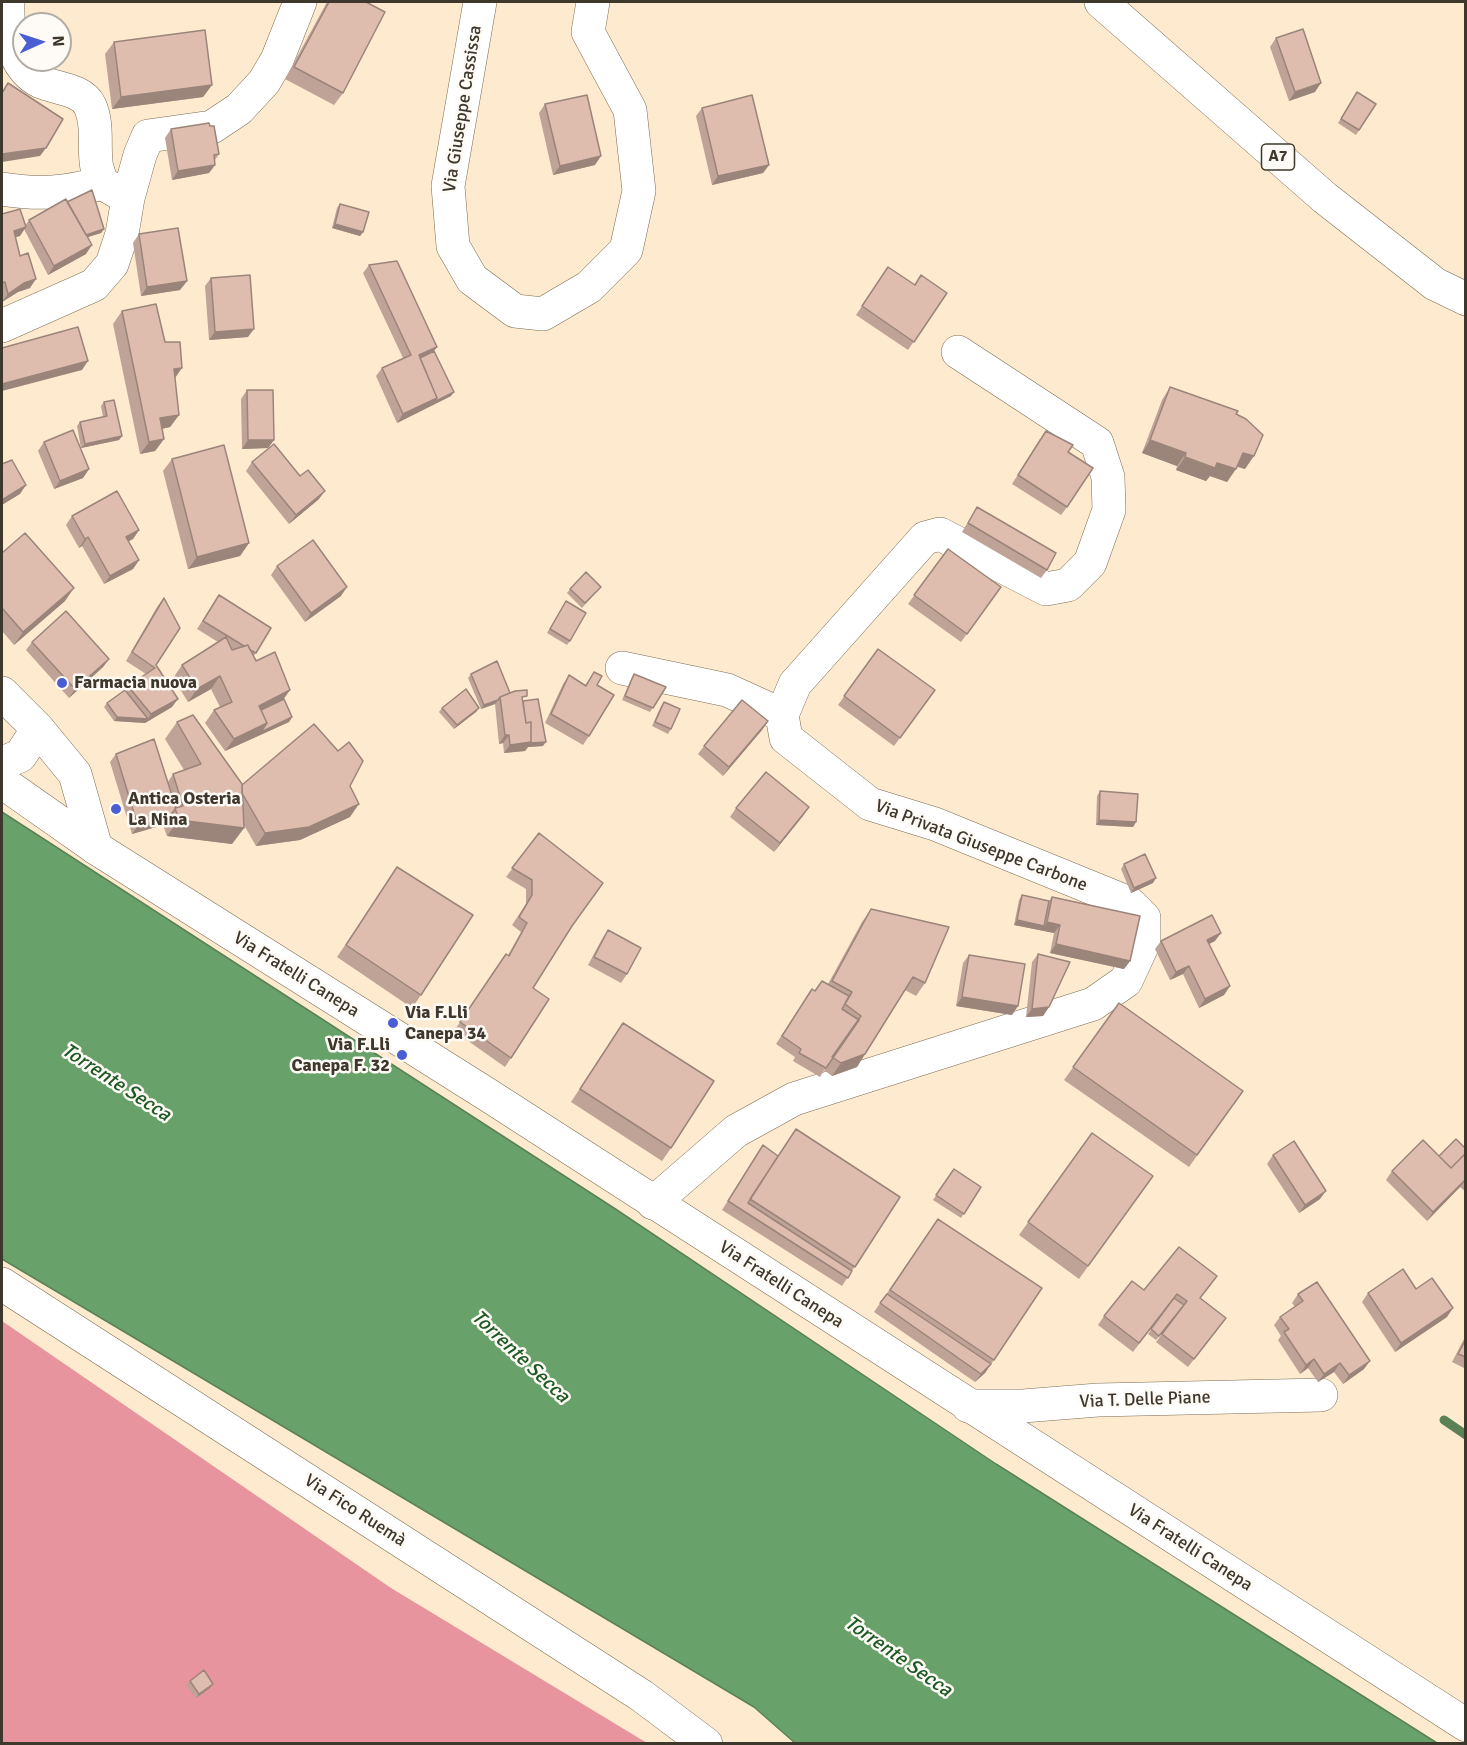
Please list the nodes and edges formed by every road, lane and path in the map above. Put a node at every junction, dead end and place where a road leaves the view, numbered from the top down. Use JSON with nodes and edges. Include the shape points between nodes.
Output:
{"nodes":[{"id":1,"x":8,"y":2,"type":"edge"},
{"id":2,"x":300,"y":2,"type":"edge"},
{"id":3,"x":480,"y":2,"type":"edge"},
{"id":4,"x":593,"y":2,"type":"edge"},
{"id":5,"x":1101,"y":2,"type":"edge"},
{"id":6,"x":2,"y":189,"type":"edge"},
{"id":7,"x":115,"y":191,"type":"junction"},
{"id":8,"x":1466,"y":298,"type":"edge"},
{"id":9,"x":2,"y":326,"type":"edge"},
{"id":10,"x":958,"y":352,"type":"dead end"},
{"id":11,"x":622,"y":668,"type":"dead end"},
{"id":12,"x":2,"y":693,"type":"edge"},
{"id":13,"x":782,"y":715,"type":"junction"},
{"id":14,"x":38,"y":729,"type":"junction"},
{"id":15,"x":2,"y":763,"type":"edge"},
{"id":16,"x":2,"y":783,"type":"edge"},
{"id":17,"x":96,"y":848,"type":"junction"},
{"id":18,"x":653,"y":1203,"type":"junction"},
{"id":19,"x":2,"y":1284,"type":"edge"},
{"id":20,"x":1322,"y":1395,"type":"dead end"},
{"id":21,"x":969,"y":1406,"type":"junction"},
{"id":22,"x":1466,"y":1725,"type":"edge"},
{"id":23,"x":706,"y":1743,"type":"edge"}],
"edges":[{"from":1,"to":7,"type":"main road","via":[[7,21],[22,67],[40,82],[80,96],[89,105],[96,131],[96,163]]},
{"from":2,"to":7,"type":"main road","via":[[277,60],[264,82],[239,109],[212,128],[148,136]]},
{"from":3,"to":4,"type":"main road","name":"Via Giuseppe Cassissa","via":[[448,186],[453,246],[472,279],[515,311],[543,314],[589,287],[626,250],[639,191],[630,110],[588,33]]},
{"from":5,"to":8,"type":"main road","number":"A7","via":[[1325,198],[1435,284]]},
{"from":6,"to":7,"type":"main road","via":[[24,193]]},
{"from":7,"to":9,"type":"main road","via":[[122,234],[112,264],[94,285]]},
{"from":10,"to":13,"type":"main road","via":[[1097,443],[1108,477],[1109,510],[1090,563],[1068,585],[1046,589],[940,534],[925,538],[795,684]]},
{"from":11,"to":13,"type":"main road","via":[[727,690]]},
{"from":12,"to":14,"type":"main road"},
{"from":13,"to":18,"type":"main road","name":"Via Privata Giuseppe Carbone","via":[[786,738],[870,804],[935,824],[1129,903],[1144,918],[1144,942],[1126,981],[1093,1004],[794,1099],[736,1131]]},
{"from":14,"to":15,"type":"main road","via":[[20,756]]},
{"from":14,"to":17,"type":"main road","via":[[75,774]]},
{"from":16,"to":17,"type":"main road","name":"Via Fratelli Canepa"},
{"from":17,"to":18,"type":"main road","name":"Via Fratelli Canepa"},
{"from":18,"to":21,"type":"main road","name":"Via Fratelli Canepa"},
{"from":19,"to":23,"type":"main road","name":"Via Fico Ruemà","via":[[642,1696]]},
{"from":20,"to":21,"type":"main road","name":"Via T. Delle Piane"},
{"from":21,"to":22,"type":"main road","name":"Via Fratelli Canepa"}]}
